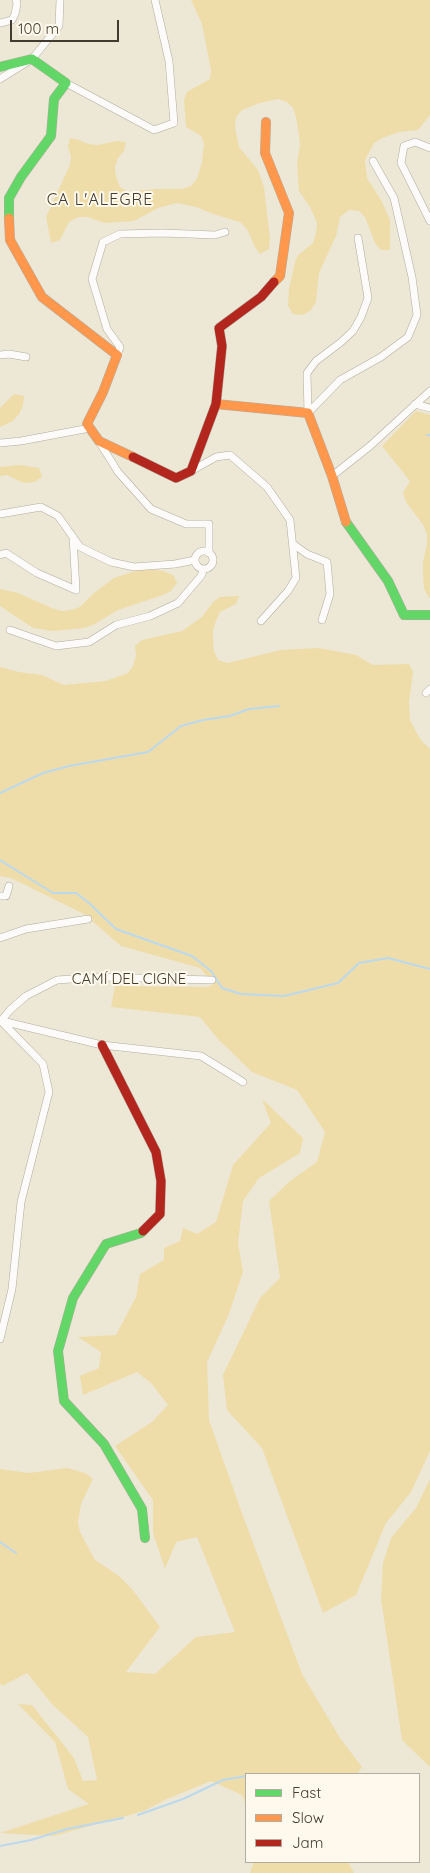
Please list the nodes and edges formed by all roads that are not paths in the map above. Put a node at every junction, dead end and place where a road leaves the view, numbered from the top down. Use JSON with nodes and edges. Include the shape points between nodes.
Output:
{"nodes":[{"id":1,"x":16,"y":0,"type":"edge"},
{"id":2,"x":60,"y":0,"type":"edge"},
{"id":3,"x":155,"y":0,"type":"edge"},
{"id":4,"x":0,"y":23,"type":"edge"},
{"id":5,"x":32,"y":60,"type":"junction"},
{"id":6,"x":0,"y":67,"type":"edge"},
{"id":7,"x":0,"y":79,"type":"edge"},
{"id":8,"x":66,"y":83,"type":"junction"},
{"id":9,"x":266,"y":122,"type":"dead end"},
{"id":10,"x":430,"y":148,"type":"edge"},
{"id":11,"x":373,"y":161,"type":"dead end"},
{"id":12,"x":430,"y":221,"type":"edge"},
{"id":13,"x":225,"y":232,"type":"dead end"},
{"id":14,"x":358,"y":238,"type":"dead end"},
{"id":15,"x":0,"y":355,"type":"edge"},
{"id":16,"x":117,"y":355,"type":"junction"},
{"id":17,"x":26,"y":357,"type":"dead end"},
{"id":18,"x":430,"y":391,"type":"edge"},
{"id":19,"x":216,"y":404,"type":"junction"},
{"id":20,"x":415,"y":404,"type":"junction"},
{"id":21,"x":430,"y":408,"type":"edge"},
{"id":22,"x":308,"y":413,"type":"junction"},
{"id":23,"x":90,"y":428,"type":"junction"},
{"id":24,"x":0,"y":443,"type":"edge"},
{"id":25,"x":192,"y":471,"type":"junction"},
{"id":26,"x":332,"y":476,"type":"junction"},
{"id":27,"x":0,"y":514,"type":"edge"},
{"id":28,"x":73,"y":537,"type":"junction"},
{"id":29,"x":293,"y":544,"type":"junction"},
{"id":30,"x":209,"y":553,"type":"junction"},
{"id":31,"x":0,"y":555,"type":"edge"},
{"id":32,"x":195,"y":560,"type":"junction"},
{"id":33,"x":204,"y":569,"type":"junction"},
{"id":34,"x":430,"y":615,"type":"edge"},
{"id":35,"x":322,"y":620,"type":"dead end"},
{"id":36,"x":261,"y":621,"type":"dead end"},
{"id":37,"x":10,"y":630,"type":"dead end"},
{"id":38,"x":9,"y":886,"type":"dead end"},
{"id":39,"x":0,"y":896,"type":"edge"},
{"id":40,"x":88,"y":920,"type":"dead end"},
{"id":41,"x":0,"y":938,"type":"edge"},
{"id":42,"x":212,"y":980,"type":"dead end"},
{"id":43,"x":1,"y":1021,"type":"edge"},
{"id":44,"x":102,"y":1044,"type":"junction"},
{"id":45,"x":243,"y":1082,"type":"dead end"},
{"id":46,"x":0,"y":1339,"type":"edge"},
{"id":47,"x":146,"y":1538,"type":"dead end"}],
"edges":[{"from":1,"to":4,"type":"street","via":[[12,20]]},
{"from":2,"to":5,"type":"street","via":[[59,26]]},
{"from":3,"to":8,"type":"street","via":[[169,61],[174,123],[154,130]]},
{"from":5,"to":6,"type":"street"},
{"from":5,"to":7,"type":"street"},
{"from":5,"to":8,"type":"street"},
{"from":8,"to":16,"type":"street","via":[[54,99],[51,136],[9,198],[10,240],[42,297]]},
{"from":9,"to":19,"type":"street","via":[[265,153],[288,213],[280,276],[261,297],[218,328],[222,346]]},
{"from":10,"to":12,"type":"street","via":[[415,142],[404,146],[400,163]]},
{"from":11,"to":22,"type":"street","via":[[394,198],[417,314],[408,337],[340,380]]},
{"from":13,"to":16,"type":"street","via":[[215,235],[120,234],[103,242],[92,279],[107,329],[120,347]]},
{"from":14,"to":22,"type":"street","via":[[368,298],[353,331],[316,361],[307,373]]},
{"from":15,"to":17,"type":"street"},
{"from":16,"to":23,"type":"street","via":[[87,424]]},
{"from":18,"to":20,"type":"street"},
{"from":19,"to":22,"type":"street"},
{"from":19,"to":25,"type":"street"},
{"from":20,"to":21,"type":"street"},
{"from":20,"to":26,"type":"street"},
{"from":22,"to":26,"type":"street"},
{"from":23,"to":24,"type":"street"},
{"from":23,"to":25,"type":"street","via":[[99,441],[176,478]]},
{"from":23,"to":30,"type":"street","via":[[118,472],[151,509],[186,524],[210,524]]},
{"from":25,"to":29,"type":"street","via":[[216,457],[230,455],[267,487],[290,520]]},
{"from":26,"to":34,"type":"street","via":[[344,519],[388,581],[404,615]]},
{"from":27,"to":28,"type":"street","via":[[41,507],[58,516]]},
{"from":28,"to":31,"type":"street","via":[[76,590],[37,573],[6,553]]},
{"from":28,"to":32,"type":"street","via":[[80,546],[111,562],[134,567]]},
{"from":29,"to":35,"type":"street","via":[[327,562],[330,594]]},
{"from":29,"to":36,"type":"street","via":[[296,578],[288,592]]},
{"from":30,"to":32,"type":"street","via":[[201,552]]},
{"from":30,"to":33,"type":"street","via":[[212,563]]},
{"from":32,"to":33,"type":"street","via":[[198,567]]},
{"from":33,"to":37,"type":"street","via":[[178,603],[150,616],[116,625],[89,642],[56,646]]},
{"from":38,"to":39,"type":"street","via":[[6,896]]},
{"from":40,"to":41,"type":"street","via":[[26,929]]},
{"from":42,"to":43,"type":"street","name":"CAMÍ DEL CIGNE","via":[[100,977],[57,980],[26,996]]},
{"from":43,"to":44,"type":"street"},
{"from":43,"to":46,"type":"street","via":[[43,1064],[49,1092],[21,1202],[12,1290]]},
{"from":44,"to":45,"type":"street","via":[[201,1056]]},
{"from":44,"to":47,"type":"street","via":[[156,1152],[162,1180],[160,1214],[141,1233],[106,1244],[73,1298],[58,1351],[64,1402],[104,1444],[142,1509]]}]}
